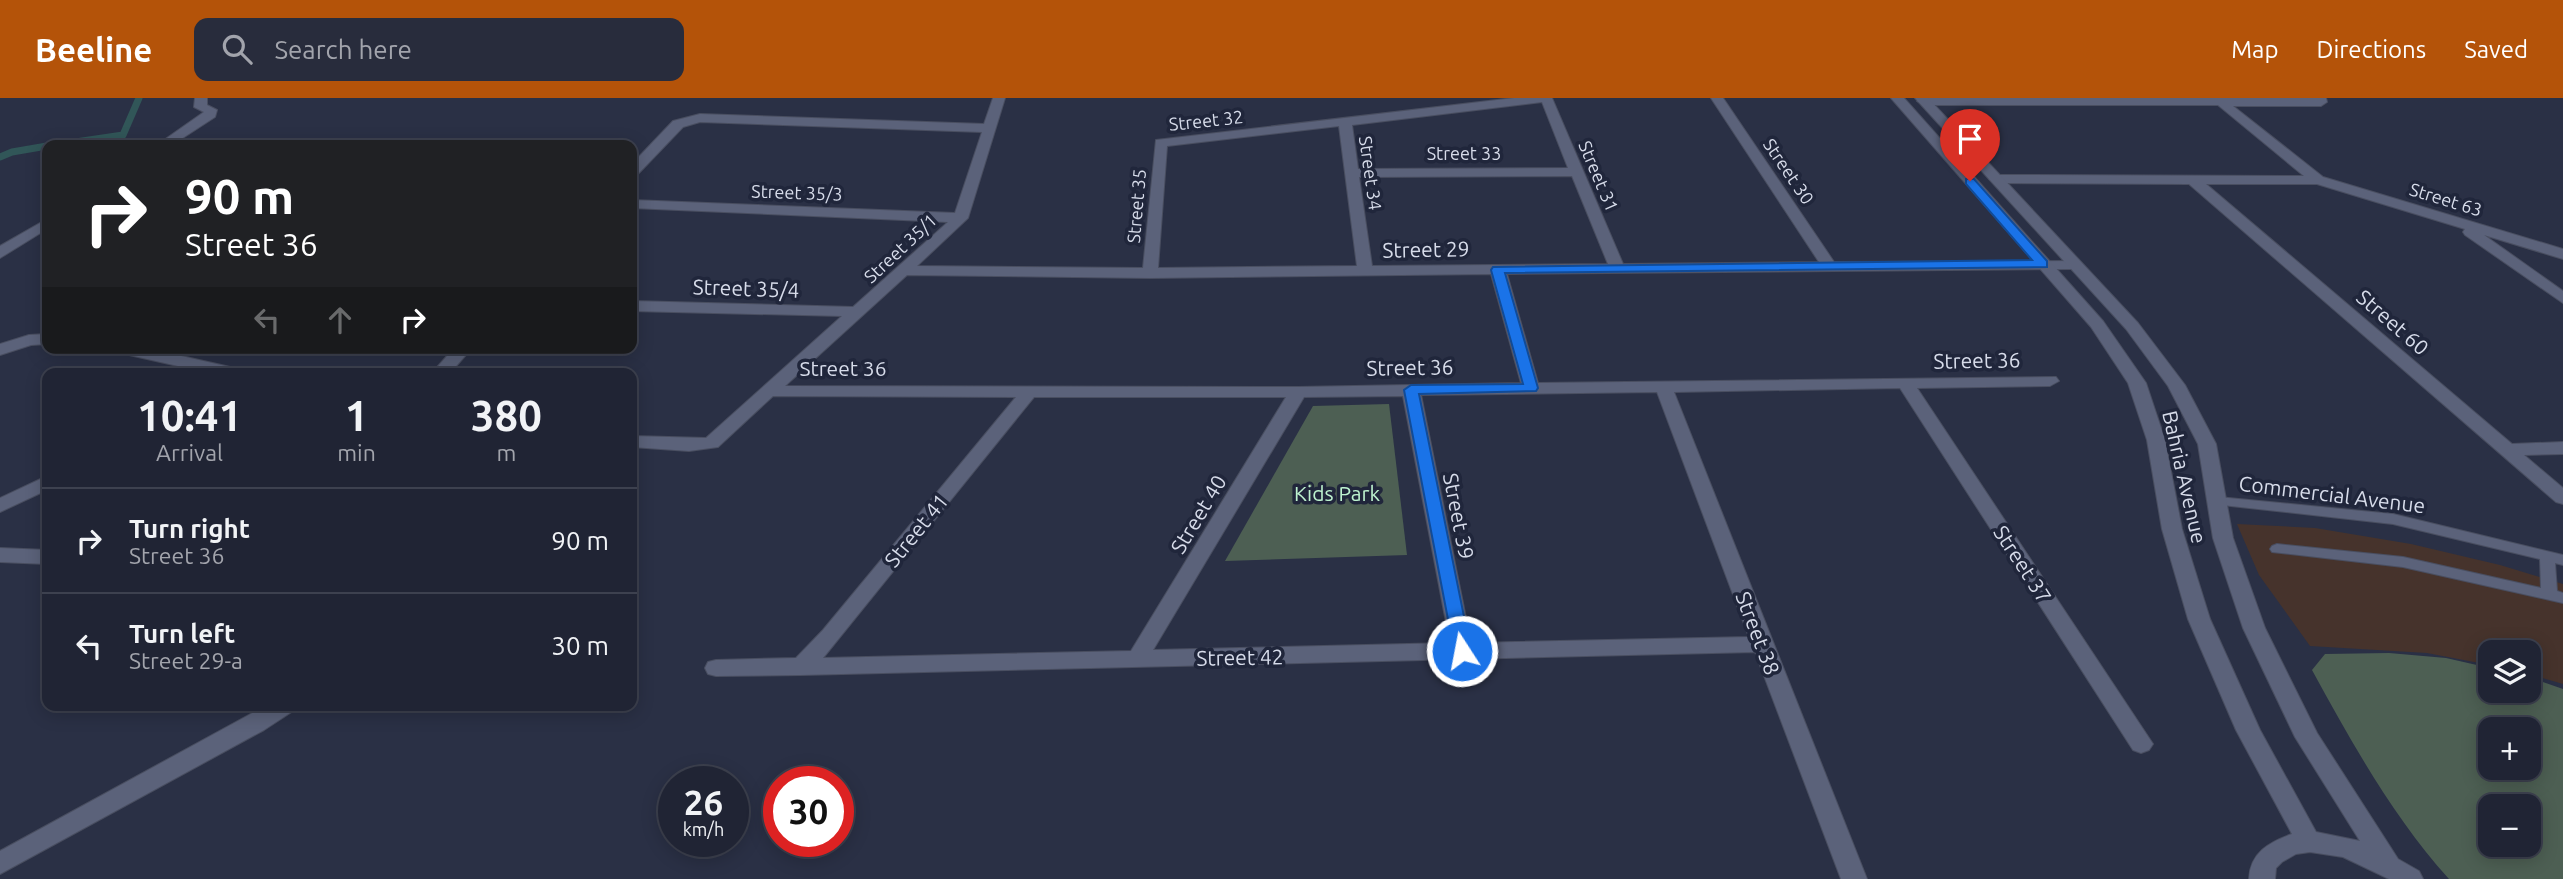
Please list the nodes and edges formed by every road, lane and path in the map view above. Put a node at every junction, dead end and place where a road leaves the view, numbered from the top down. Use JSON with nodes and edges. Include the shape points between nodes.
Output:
{"nodes":[{"id":1,"x":201,"y":98,"type":"edge"},
{"id":2,"x":999,"y":98,"type":"edge"},
{"id":3,"x":1546,"y":98,"type":"edge"},
{"id":4,"x":1717,"y":98,"type":"edge"},
{"id":5,"x":1897,"y":98,"type":"edge"},
{"id":6,"x":1922,"y":99,"type":"edge"},
{"id":7,"x":2125,"y":99,"type":"edge"},
{"id":8,"x":2321,"y":100,"type":"edge"},
{"id":9,"x":2220,"y":101,"type":"junction"},
{"id":10,"x":1345,"y":122,"type":"junction"},
{"id":11,"x":990,"y":128,"type":"junction"},
{"id":12,"x":171,"y":140,"type":"edge"},
{"id":13,"x":1161,"y":143,"type":"joint"},
{"id":14,"x":637,"y":167,"type":"edge"},
{"id":15,"x":1576,"y":172,"type":"junction"},
{"id":16,"x":1351,"y":173,"type":"junction"},
{"id":17,"x":1996,"y":179,"type":"junction"},
{"id":18,"x":2318,"y":180,"type":"junction"},
{"id":19,"x":2194,"y":181,"type":"junction"},
{"id":20,"x":637,"y":204,"type":"edge"},
{"id":21,"x":961,"y":218,"type":"junction"},
{"id":22,"x":2455,"y":222,"type":"junction"},
{"id":23,"x":42,"y":226,"type":"edge"},
{"id":24,"x":0,"y":253,"type":"edge"},
{"id":25,"x":2563,"y":254,"type":"edge"},
{"id":26,"x":2042,"y":264,"type":"junction"},
{"id":27,"x":2074,"y":264,"type":"junction"},
{"id":28,"x":1829,"y":266,"type":"junction"},
{"id":29,"x":1617,"y":268,"type":"junction"},
{"id":30,"x":905,"y":270,"type":"junction"},
{"id":31,"x":1498,"y":270,"type":"junction"},
{"id":32,"x":1365,"y":271,"type":"junction"},
{"id":33,"x":1150,"y":273,"type":"junction"},
{"id":34,"x":2563,"y":298,"type":"edge"},
{"id":35,"x":637,"y":306,"type":"edge"},
{"id":36,"x":858,"y":312,"type":"junction"},
{"id":37,"x":42,"y":339,"type":"edge"},
{"id":38,"x":0,"y":350,"type":"edge"},
{"id":39,"x":149,"y":354,"type":"edge"},
{"id":40,"x":458,"y":354,"type":"edge"},
{"id":41,"x":211,"y":368,"type":"edge"},
{"id":42,"x":445,"y":368,"type":"edge"},
{"id":43,"x":2050,"y":381,"type":"dead end"},
{"id":44,"x":1905,"y":383,"type":"junction"},
{"id":45,"x":1663,"y":386,"type":"junction"},
{"id":46,"x":1531,"y":388,"type":"junction"},
{"id":47,"x":1411,"y":390,"type":"junction"},
{"id":48,"x":770,"y":391,"type":"junction"},
{"id":49,"x":1029,"y":392,"type":"junction"},
{"id":50,"x":1298,"y":392,"type":"junction"},
{"id":51,"x":637,"y":442,"type":"edge"},
{"id":52,"x":2563,"y":448,"type":"edge"},
{"id":53,"x":2507,"y":450,"type":"junction"},
{"id":54,"x":42,"y":485,"type":"edge"},
{"id":55,"x":2563,"y":498,"type":"edge"},
{"id":56,"x":2218,"y":500,"type":"junction"},
{"id":57,"x":0,"y":506,"type":"edge"},
{"id":58,"x":2277,"y":549,"type":"dead end"},
{"id":59,"x":0,"y":555,"type":"edge"},
{"id":60,"x":2547,"y":556,"type":"junction"},
{"id":61,"x":42,"y":557,"type":"edge"},
{"id":62,"x":2563,"y":560,"type":"edge"},
{"id":63,"x":2556,"y":595,"type":"edge"},
{"id":64,"x":1763,"y":644,"type":"junction"},
{"id":65,"x":1462,"y":651,"type":"junction"},
{"id":66,"x":1137,"y":659,"type":"junction"},
{"id":67,"x":801,"y":667,"type":"junction"},
{"id":68,"x":716,"y":668,"type":"dead end"},
{"id":69,"x":276,"y":711,"type":"edge"},
{"id":70,"x":2141,"y":744,"type":"dead end"},
{"id":71,"x":2309,"y":842,"type":"junction"},
{"id":72,"x":0,"y":863,"type":"edge"},
{"id":73,"x":2399,"y":872,"type":"edge"},
{"id":74,"x":1854,"y":879,"type":"edge"},
{"id":75,"x":2262,"y":879,"type":"edge"}],
"edges":[{"from":1,"to":12,"type":"street","via":[[200,107],[211,110],[210,114]]},
{"from":2,"to":11,"type":"street","name":"Street 35/1"},
{"from":3,"to":10,"type":"street","name":"Street 32"},
{"from":3,"to":15,"type":"street","name":"Street 31"},
{"from":4,"to":28,"type":"street","name":"Street 30"},
{"from":5,"to":26,"type":"street","name":"Bahria Avenue"},
{"from":6,"to":7,"type":"street"},
{"from":6,"to":17,"type":"street","name":"Bahria Avenue"},
{"from":7,"to":9,"type":"street"},
{"from":8,"to":9,"type":"street"},
{"from":9,"to":18,"type":"street"},
{"from":10,"to":13,"type":"street","name":"Street 32"},
{"from":10,"to":16,"type":"street","name":"Street 34"},
{"from":11,"to":14,"type":"street","via":[[690,119],[678,124]]},
{"from":11,"to":21,"type":"street","name":"Street 35/1"},
{"from":13,"to":33,"type":"street","name":"Street 35"},
{"from":15,"to":16,"type":"street","name":"Street 33"},
{"from":15,"to":29,"type":"street","name":"Street 31"},
{"from":16,"to":32,"type":"street","name":"Street 34"},
{"from":17,"to":19,"type":"street"},
{"from":17,"to":27,"type":"street","name":"Bahria Avenue"},
{"from":18,"to":19,"type":"street"},
{"from":18,"to":22,"type":"street","name":"Street 63"},
{"from":19,"to":53,"type":"street","name":"Street 60"},
{"from":20,"to":21,"type":"street","name":"Street 35/3"},
{"from":21,"to":30,"type":"street","name":"Street 35/1"},
{"from":22,"to":25,"type":"street","name":"Street 63"},
{"from":22,"to":34,"type":"street"},
{"from":23,"to":24,"type":"street"},
{"from":26,"to":27,"type":"street","name":"Street 29"},
{"from":26,"to":28,"type":"street","name":"Street 29"},
{"from":26,"to":71,"type":"street","name":"Bahria Avenue","via":[[2096,324],[2137,383],[2156,440],[2172,528],[2199,619],[2248,730]]},
{"from":27,"to":56,"type":"street","name":"Bahria Avenue","via":[[2132,326],[2176,385],[2207,444]]},
{"from":28,"to":29,"type":"street","name":"Street 29"},
{"from":29,"to":31,"type":"street","name":"Street 29"},
{"from":30,"to":33,"type":"street","name":"Street 29"},
{"from":30,"to":36,"type":"street","name":"Street 35/1"},
{"from":31,"to":32,"type":"street","name":"Street 29"},
{"from":31,"to":46,"type":"street"},
{"from":32,"to":33,"type":"street","name":"Street 29"},
{"from":35,"to":36,"type":"street","name":"Street 35/4"},
{"from":36,"to":48,"type":"street","name":"Street 35/1"},
{"from":37,"to":38,"type":"street"},
{"from":39,"to":41,"type":"street"},
{"from":40,"to":42,"type":"street"},
{"from":43,"to":44,"type":"street","name":"Street 36"},
{"from":44,"to":45,"type":"street","name":"Street 36"},
{"from":44,"to":70,"type":"street","name":"Street 37"},
{"from":45,"to":46,"type":"street","name":"Street 36"},
{"from":45,"to":64,"type":"street","name":"Street 38"},
{"from":46,"to":47,"type":"street","name":"Street 36"},
{"from":47,"to":50,"type":"street","name":"Street 36"},
{"from":47,"to":65,"type":"street","name":"Street 39"},
{"from":48,"to":49,"type":"street","name":"Street 36"},
{"from":48,"to":51,"type":"street","name":"Street 35/1","via":[[711,443]]},
{"from":49,"to":50,"type":"street","name":"Street 36"},
{"from":49,"to":67,"type":"street","name":"Street 41"},
{"from":50,"to":66,"type":"street","name":"Street 40"},
{"from":52,"to":53,"type":"street"},
{"from":53,"to":55,"type":"street","name":"Street 60"},
{"from":54,"to":57,"type":"street"},
{"from":56,"to":60,"type":"lane","name":"Commercial Avenue","via":[[2393,519]]},
{"from":56,"to":73,"type":"street","name":"Bahria Avenue","via":[[2223,538],[2254,628],[2307,737]]},
{"from":58,"to":63,"type":"lane","via":[[2403,562]]},
{"from":59,"to":61,"type":"street"},
{"from":60,"to":62,"type":"lane","name":"Commercial Avenue"},
{"from":60,"to":63,"type":"lane"},
{"from":64,"to":65,"type":"street","name":"Street 42"},
{"from":64,"to":74,"type":"street","name":"Street 38"},
{"from":65,"to":66,"type":"street","name":"Street 42"},
{"from":66,"to":67,"type":"street","name":"Street 42"},
{"from":67,"to":68,"type":"street","name":"Street 42"},
{"from":69,"to":72,"type":"street"},
{"from":71,"to":73,"type":"street","via":[[2334,845]]},
{"from":71,"to":75,"type":"street","via":[[2285,846],[2268,857]]}]}
